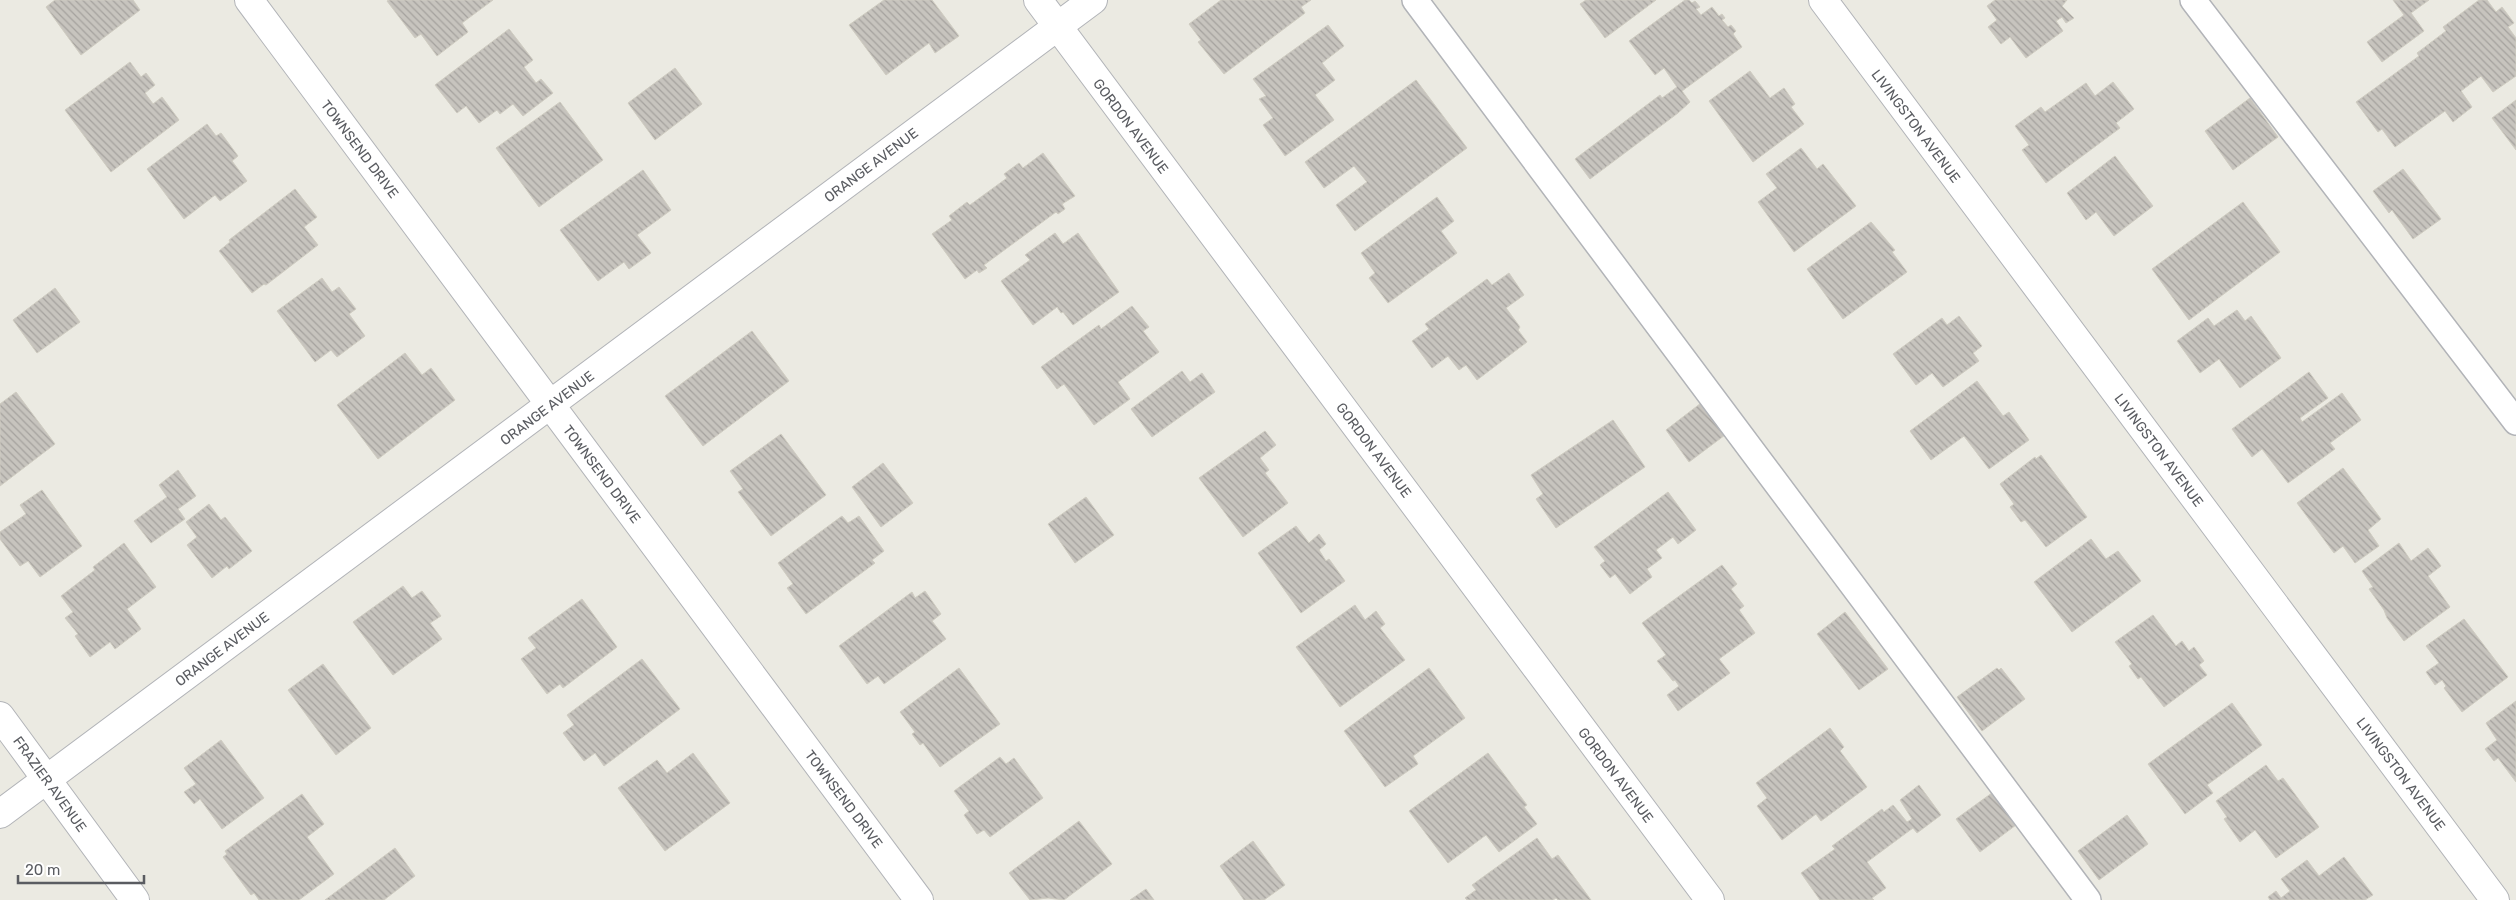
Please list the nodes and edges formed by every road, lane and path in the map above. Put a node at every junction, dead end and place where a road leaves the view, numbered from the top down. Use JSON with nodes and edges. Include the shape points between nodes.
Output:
{"nodes":[{"id":1,"x":249,"y":0,"type":"edge"},
{"id":2,"x":1038,"y":0,"type":"edge"},
{"id":3,"x":1093,"y":0,"type":"edge"},
{"id":4,"x":1415,"y":0,"type":"edge"},
{"id":5,"x":1823,"y":0,"type":"edge"},
{"id":6,"x":2193,"y":0,"type":"edge"},
{"id":7,"x":1057,"y":26,"type":"junction"},
{"id":8,"x":550,"y":405,"type":"junction"},
{"id":9,"x":2516,"y":422,"type":"edge"},
{"id":10,"x":0,"y":716,"type":"edge"},
{"id":11,"x":47,"y":779,"type":"junction"},
{"id":12,"x":0,"y":814,"type":"edge"},
{"id":13,"x":136,"y":900,"type":"edge"},
{"id":14,"x":919,"y":900,"type":"edge"},
{"id":15,"x":1710,"y":900,"type":"edge"},
{"id":16,"x":2088,"y":900,"type":"edge"},
{"id":17,"x":2495,"y":900,"type":"edge"}],
"edges":[{"from":1,"to":8,"type":"street","name":"TOWNSEND DRIVE"},
{"from":2,"to":7,"type":"street","name":"GORDON AVENUE"},
{"from":3,"to":7,"type":"street","name":"ORANGE AVENUE"},
{"from":4,"to":16,"type":"lane"},
{"from":5,"to":17,"type":"street","name":"LIVINGSTON AVENUE"},
{"from":6,"to":9,"type":"lane"},
{"from":7,"to":8,"type":"street","name":"ORANGE AVENUE"},
{"from":7,"to":15,"type":"street","name":"GORDON AVENUE"},
{"from":8,"to":11,"type":"street","name":"ORANGE AVENUE"},
{"from":8,"to":14,"type":"street","name":"TOWNSEND DRIVE"},
{"from":10,"to":11,"type":"street","name":"FRAZIER AVENUE"},
{"from":11,"to":12,"type":"street","name":"ORANGE AVENUE"},
{"from":11,"to":13,"type":"street","name":"FRAZIER AVENUE"}]}
